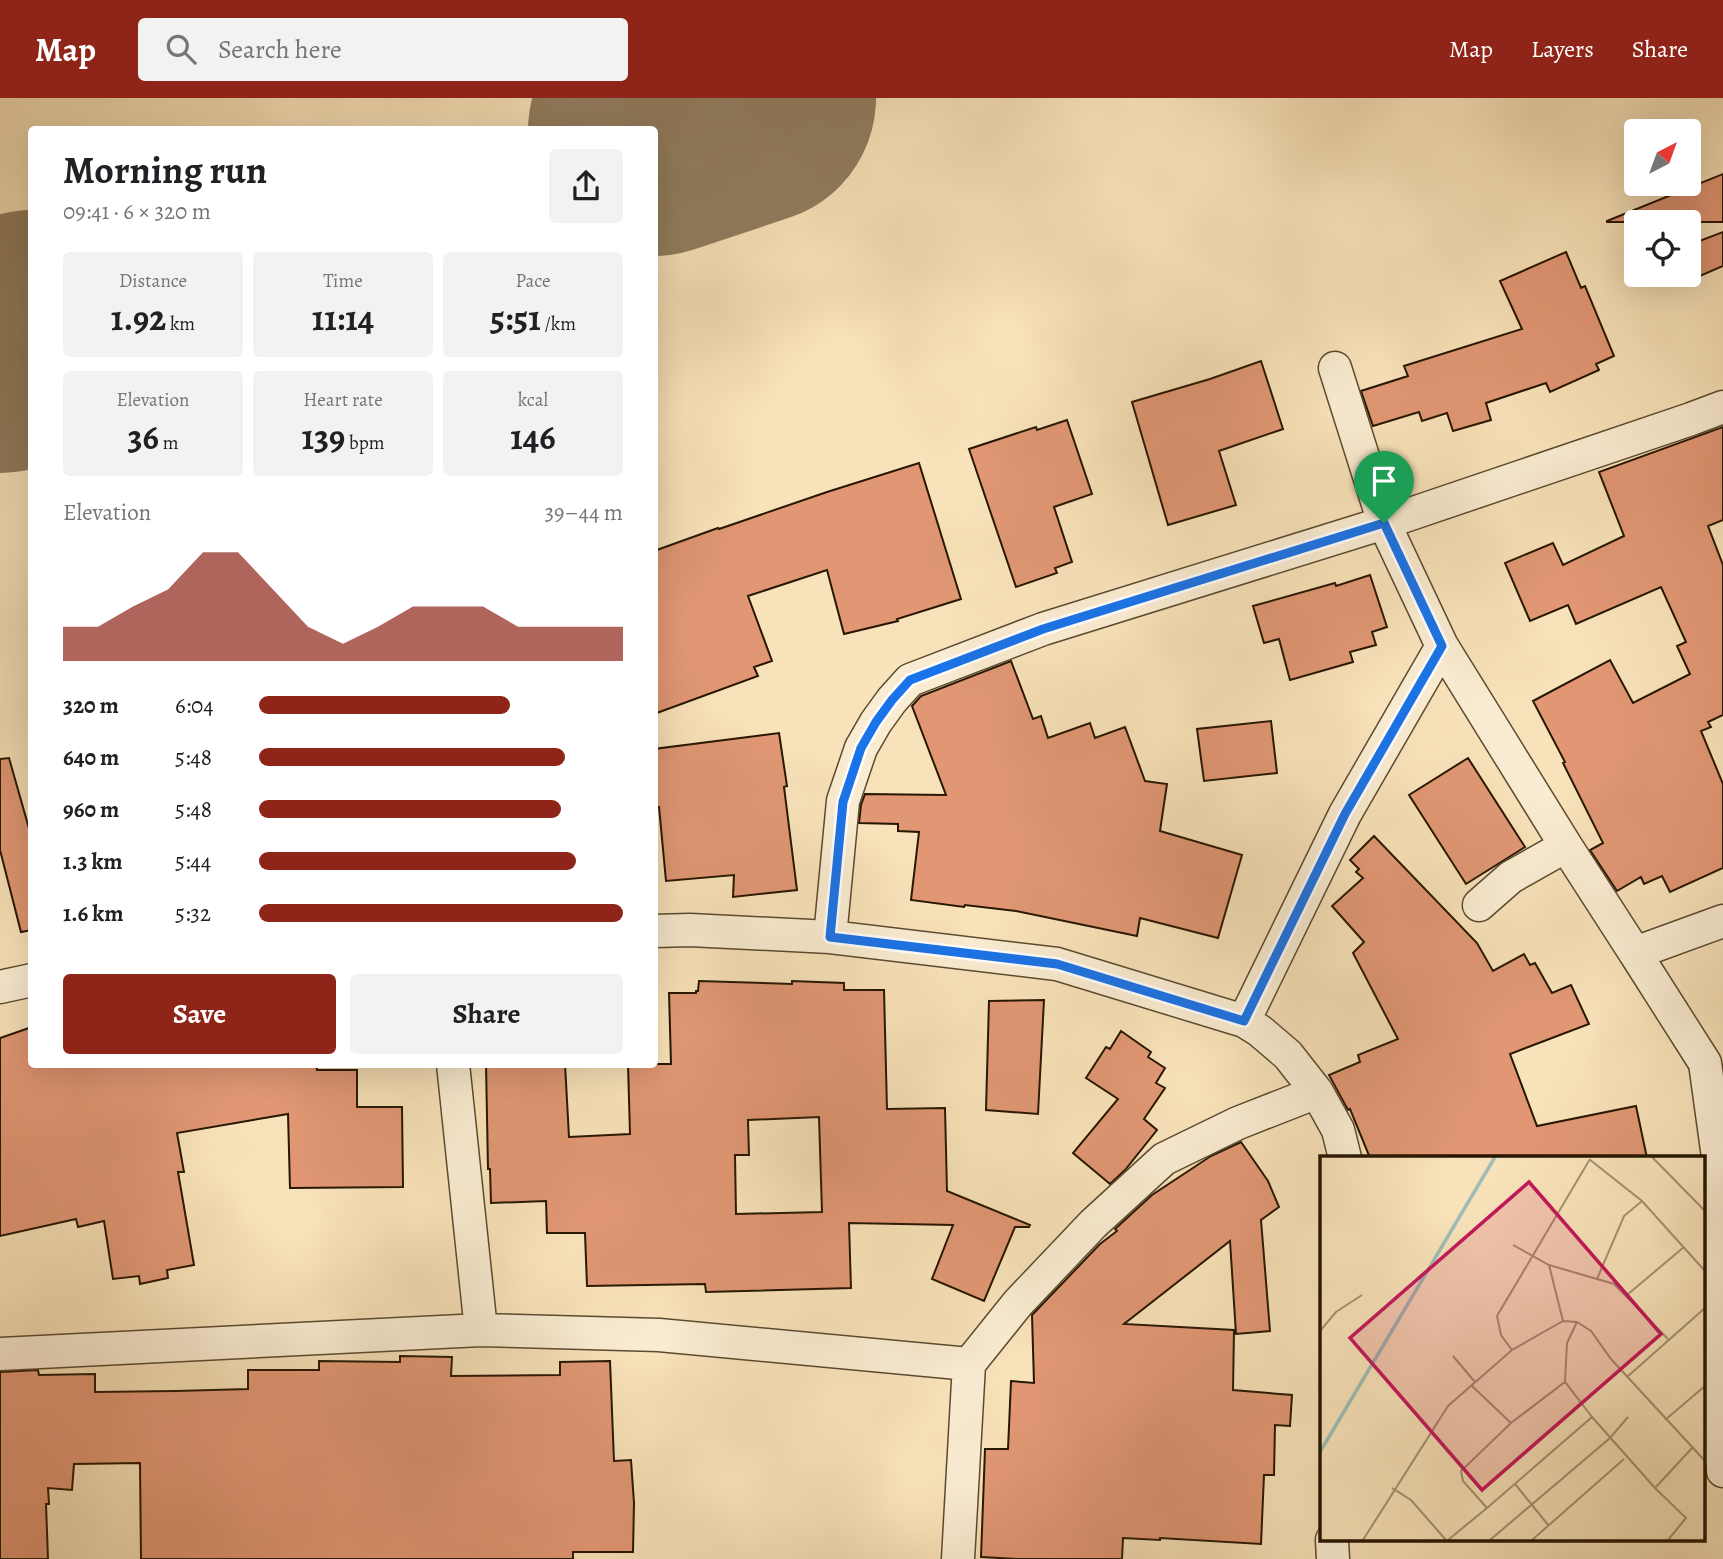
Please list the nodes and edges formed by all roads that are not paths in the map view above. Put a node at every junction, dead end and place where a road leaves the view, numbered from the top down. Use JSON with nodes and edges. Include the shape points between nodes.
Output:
{"nodes":[{"id":1,"x":1335,"y":368,"type":"dead end"},
{"id":2,"x":1723,"y":407,"type":"edge"},
{"id":3,"x":1384,"y":523,"type":"junction"},
{"id":4,"x":1442,"y":646,"type":"junction"},
{"id":5,"x":1566,"y":846,"type":"junction"},
{"id":6,"x":1479,"y":905,"type":"dead end"},
{"id":7,"x":1723,"y":921,"type":"edge"},
{"id":8,"x":658,"y":931,"type":"edge"},
{"id":9,"x":830,"y":937,"type":"junction"},
{"id":10,"x":1635,"y":953,"type":"junction"},
{"id":11,"x":28,"y":981,"type":"edge"},
{"id":12,"x":0,"y":987,"type":"edge"},
{"id":13,"x":1244,"y":1021,"type":"junction"},
{"id":14,"x":453,"y":1068,"type":"edge"},
{"id":15,"x":1317,"y":1092,"type":"junction"},
{"id":16,"x":1344,"y":1156,"type":"edge"},
{"id":17,"x":1723,"y":1186,"type":"edge"},
{"id":18,"x":481,"y":1330,"type":"junction"},
{"id":19,"x":0,"y":1354,"type":"edge"},
{"id":20,"x":969,"y":1364,"type":"junction"},
{"id":21,"x":1723,"y":1471,"type":"edge"},
{"id":22,"x":958,"y":1559,"type":"edge"}],
"edges":[{"from":1,"to":3,"type":"street"},
{"from":2,"to":3,"type":"street"},
{"from":3,"to":4,"type":"street"},
{"from":3,"to":9,"type":"street","via":[[1043,629],[910,680],[861,748],[843,802]]},
{"from":4,"to":5,"type":"street"},
{"from":4,"to":13,"type":"street","via":[[1345,814]]},
{"from":5,"to":6,"type":"street","via":[[1511,877]]},
{"from":5,"to":10,"type":"street"},
{"from":7,"to":10,"type":"street"},
{"from":8,"to":9,"type":"street"},
{"from":9,"to":13,"type":"street","via":[[1057,964]]},
{"from":10,"to":17,"type":"street","via":[[1705,1063]]},
{"from":11,"to":12,"type":"street"},
{"from":13,"to":15,"type":"street","via":[[1287,1055]]},
{"from":14,"to":18,"type":"street"},
{"from":15,"to":16,"type":"street","via":[[1338,1130]]},
{"from":15,"to":20,"type":"street","via":[[1164,1159],[1093,1224],[1018,1303]]},
{"from":17,"to":21,"type":"street","via":[[1716,1396]]},
{"from":18,"to":19,"type":"street"},
{"from":18,"to":20,"type":"street","via":[[659,1335]]},
{"from":20,"to":22,"type":"street"}]}
